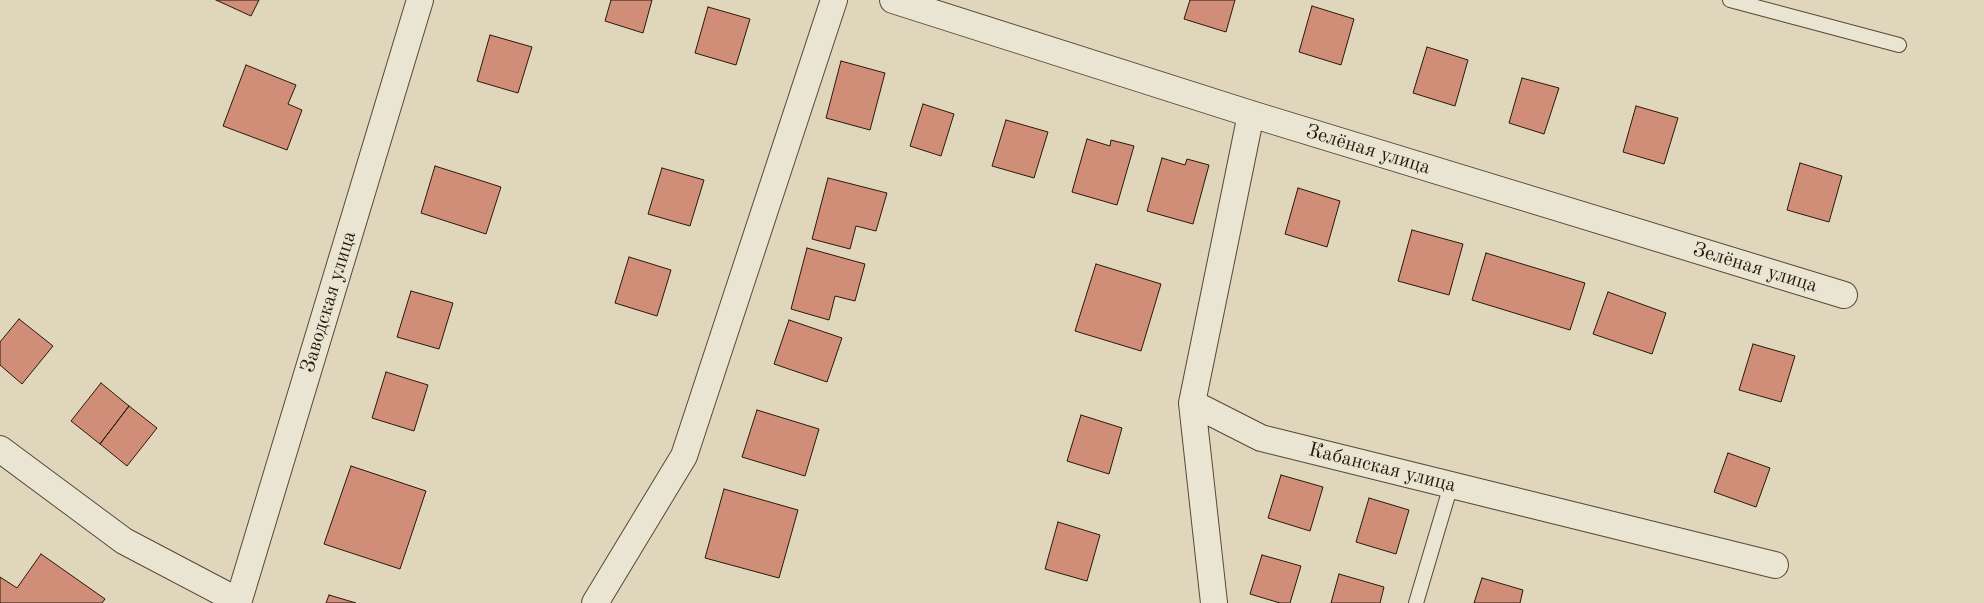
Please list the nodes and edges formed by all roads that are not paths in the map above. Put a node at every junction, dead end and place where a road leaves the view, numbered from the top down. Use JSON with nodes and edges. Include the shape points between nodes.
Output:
{"nodes":[{"id":1,"x":420,"y":0,"type":"edge"},
{"id":2,"x":834,"y":0,"type":"edge"},
{"id":3,"x":893,"y":0,"type":"edge"},
{"id":4,"x":1730,"y":0,"type":"edge"},
{"id":5,"x":1899,"y":45,"type":"dead end"},
{"id":6,"x":1251,"y":114,"type":"junction"},
{"id":7,"x":1844,"y":295,"type":"dead end"},
{"id":8,"x":1192,"y":403,"type":"junction"},
{"id":9,"x":0,"y":449,"type":"edge"},
{"id":10,"x":1450,"y":485,"type":"junction"},
{"id":11,"x":1775,"y":566,"type":"dead end"},
{"id":12,"x":238,"y":602,"type":"edge"},
{"id":13,"x":595,"y":603,"type":"edge"},
{"id":14,"x":1214,"y":603,"type":"edge"},
{"id":15,"x":1416,"y":603,"type":"edge"}],
"edges":[{"from":1,"to":12,"type":"street","name":"Заводская улица"},
{"from":2,"to":13,"type":"street","via":[[684,456]]},
{"from":3,"to":6,"type":"street","name":"Зелёная улица"},
{"from":4,"to":5,"type":"lane"},
{"from":6,"to":7,"type":"street","name":"Зелёная улица"},
{"from":6,"to":8,"type":"street"},
{"from":8,"to":10,"type":"street","name":"Кабанская улица","via":[[1261,438]]},
{"from":8,"to":14,"type":"street"},
{"from":9,"to":12,"type":"street","via":[[124,541]]},
{"from":10,"to":11,"type":"street","name":"Кабанская улица"},
{"from":10,"to":15,"type":"lane"}]}
